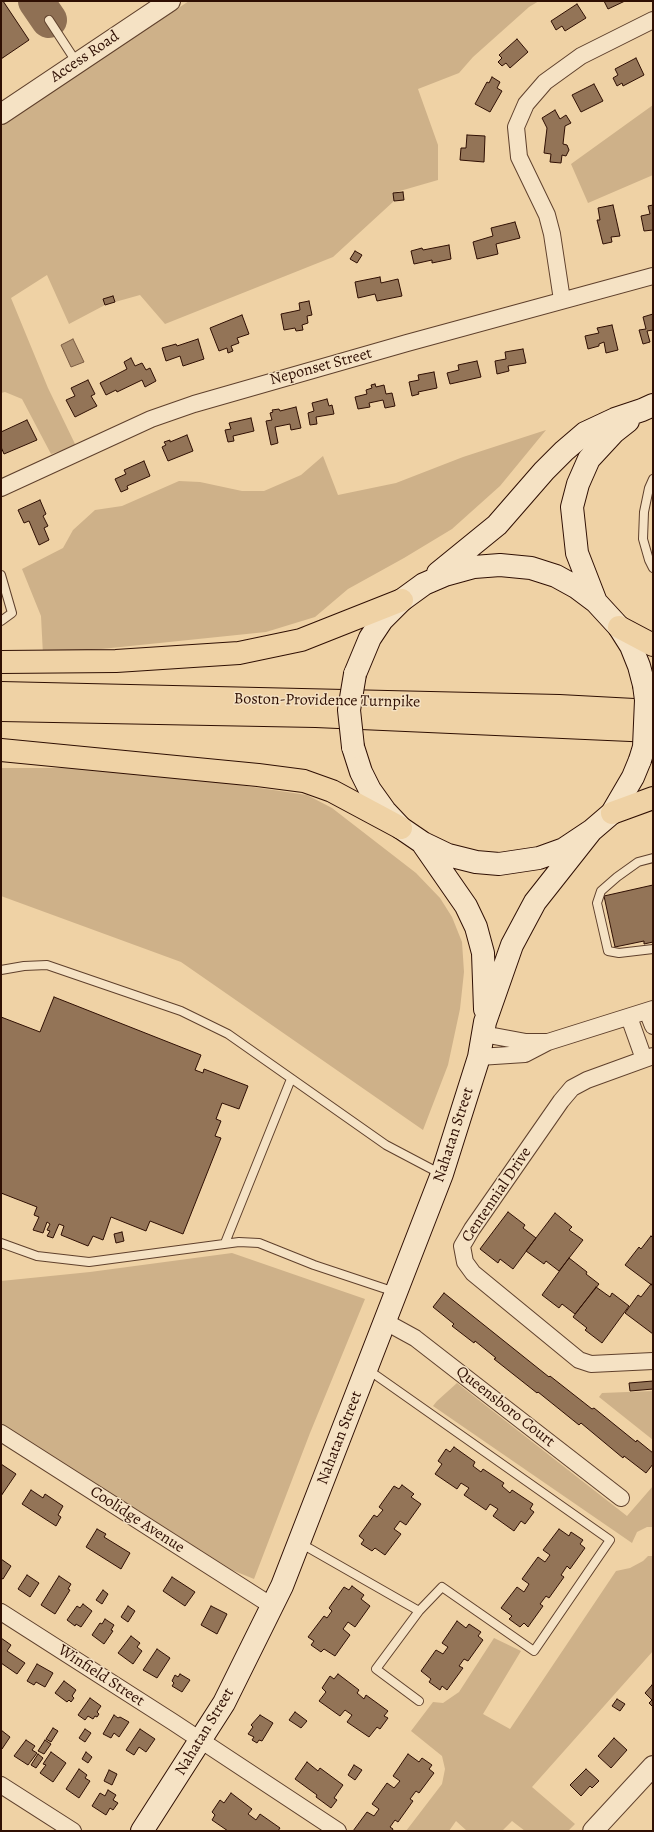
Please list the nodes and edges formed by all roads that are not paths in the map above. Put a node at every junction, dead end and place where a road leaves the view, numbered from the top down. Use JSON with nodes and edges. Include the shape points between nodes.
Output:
{"nodes":[{"id":1,"x":170,"y":1,"type":"edge"},
{"id":2,"x":49,"y":20,"type":"dead end"},
{"id":3,"x":653,"y":20,"type":"edge"},
{"id":4,"x":77,"y":63,"type":"junction"},
{"id":5,"x":1,"y":114,"type":"edge"},
{"id":6,"x":653,"y":276,"type":"edge"},
{"id":7,"x":562,"y":300,"type":"junction"},
{"id":8,"x":648,"y":408,"type":"edge"},
{"id":9,"x":653,"y":479,"type":"edge"},
{"id":10,"x":1,"y":488,"type":"edge"},
{"id":11,"x":653,"y":568,"type":"edge"},
{"id":12,"x":1,"y":575,"type":"edge"},
{"id":13,"x":424,"y":584,"type":"junction"},
{"id":14,"x":402,"y":600,"type":"junction"},
{"id":15,"x":596,"y":602,"type":"junction"},
{"id":16,"x":1,"y":621,"type":"edge"},
{"id":17,"x":619,"y":626,"type":"junction"},
{"id":18,"x":653,"y":645,"type":"edge"},
{"id":19,"x":1,"y":662,"type":"edge"},
{"id":20,"x":1,"y":693,"type":"edge"},
{"id":21,"x":1,"y":710,"type":"edge"},
{"id":22,"x":653,"y":711,"type":"edge"},
{"id":23,"x":653,"y":731,"type":"edge"},
{"id":24,"x":1,"y":750,"type":"edge"},
{"id":25,"x":653,"y":798,"type":"edge"},
{"id":26,"x":612,"y":813,"type":"junction"},
{"id":27,"x":401,"y":828,"type":"junction"},
{"id":28,"x":591,"y":831,"type":"junction"},
{"id":29,"x":423,"y":844,"type":"junction"},
{"id":30,"x":653,"y":858,"type":"edge"},
{"id":31,"x":653,"y":949,"type":"edge"},
{"id":32,"x":1,"y":970,"type":"edge"},
{"id":33,"x":650,"y":1010,"type":"edge"},
{"id":34,"x":629,"y":1017,"type":"junction"},
{"id":35,"x":653,"y":1026,"type":"edge"},
{"id":36,"x":484,"y":1028,"type":"junction"},
{"id":37,"x":548,"y":1042,"type":"junction"},
{"id":38,"x":479,"y":1057,"type":"junction"},
{"id":39,"x":648,"y":1058,"type":"edge"},
{"id":40,"x":291,"y":1079,"type":"junction"},
{"id":41,"x":442,"y":1174,"type":"junction"},
{"id":42,"x":1,"y":1243,"type":"edge"},
{"id":43,"x":225,"y":1243,"type":"junction"},
{"id":44,"x":396,"y":1292,"type":"junction"},
{"id":45,"x":384,"y":1321,"type":"junction"},
{"id":46,"x":653,"y":1361,"type":"edge"},
{"id":47,"x":367,"y":1368,"type":"junction"},
{"id":48,"x":1,"y":1433,"type":"edge"},
{"id":49,"x":621,"y":1498,"type":"dead end"},
{"id":50,"x":300,"y":1543,"type":"junction"},
{"id":51,"x":272,"y":1606,"type":"junction"},
{"id":52,"x":419,"y":1611,"type":"junction"},
{"id":53,"x":1,"y":1612,"type":"edge"},
{"id":54,"x":419,"y":1701,"type":"dead end"},
{"id":55,"x":201,"y":1740,"type":"junction"},
{"id":56,"x":653,"y":1766,"type":"edge"},
{"id":57,"x":1,"y":1785,"type":"edge"},
{"id":58,"x":73,"y":1831,"type":"edge"},
{"id":59,"x":142,"y":1831,"type":"edge"},
{"id":60,"x":338,"y":1831,"type":"edge"},
{"id":61,"x":593,"y":1831,"type":"edge"}],
"edges":[{"from":1,"to":4,"type":"street","name":"Access Road"},
{"from":2,"to":4,"type":"lane"},
{"from":3,"to":7,"type":"street","via":[[581,56],[545,82],[526,104],[516,127],[519,157],[547,215]]},
{"from":4,"to":5,"type":"street","name":"Access Road"},
{"from":6,"to":7,"type":"street","name":"Neponset Street"},
{"from":7,"to":10,"type":"street","name":"Neponset Street","via":[[194,404],[151,419]]},
{"from":8,"to":13,"type":"main road","via":[[585,433],[544,471],[497,525]]},
{"from":8,"to":15,"type":"main road","via":[[614,432],[589,459],[578,484],[572,507],[577,553]]},
{"from":9,"to":11,"type":"lane","via":[[644,512],[643,539]]},
{"from":12,"to":16,"type":"lane","via":[[12,613]]},
{"from":13,"to":14,"type":"main road"},
{"from":13,"to":15,"type":"main road","via":[[474,567],[519,566],[556,576]]},
{"from":14,"to":19,"type":"main road","via":[[301,640],[239,653],[116,661]]},
{"from":14,"to":27,"type":"main road","bridge":true,"via":[[382,620],[370,638],[355,674],[349,710],[353,747],[361,772],[370,790]]},
{"from":15,"to":17,"type":"main road"},
{"from":17,"to":18,"type":"main road"},
{"from":17,"to":26,"type":"main road","bridge":true,"via":[[639,666],[646,708],[644,747],[640,760],[634,777]]},
{"from":20,"to":22,"type":"main road","name":"Boston-Providence Turnpike","via":[[559,706]]},
{"from":21,"to":23,"type":"main road","name":"Boston-Providence Turnpike","via":[[316,716]]},
{"from":24,"to":27,"type":"main road","via":[[304,781],[332,791]]},
{"from":25,"to":26,"type":"main road"},
{"from":26,"to":28,"type":"main road"},
{"from":27,"to":29,"type":"main road"},
{"from":28,"to":29,"type":"main road","via":[[564,849],[539,858],[499,864],[476,862],[448,855]]},
{"from":28,"to":36,"type":"main road","name":"Nahatan Street","via":[[546,887],[524,920],[512,945]]},
{"from":29,"to":36,"type":"main road","name":"Nahatan Street","via":[[466,906],[476,927],[483,953]]},
{"from":30,"to":31,"type":"lane","via":[[638,862],[617,878],[601,891],[597,903],[608,951],[619,953]]},
{"from":32,"to":40,"type":"lane","via":[[47,965],[181,1012],[228,1034]]},
{"from":33,"to":34,"type":"street"},
{"from":33,"to":35,"type":"street"},
{"from":34,"to":37,"type":"street"},
{"from":34,"to":39,"type":"street","name":"Centennial Drive"},
{"from":36,"to":37,"type":"street","via":[[526,1042]]},
{"from":36,"to":38,"type":"main road","name":"Nahatan Street"},
{"from":37,"to":38,"type":"street","via":[[525,1054]]},
{"from":38,"to":41,"type":"main road","name":"Nahatan Street"},
{"from":39,"to":46,"type":"street","name":"Centennial Drive","via":[[572,1088],[560,1101],[462,1246],[465,1262],[473,1273],[579,1360],[591,1364]]},
{"from":40,"to":41,"type":"lane","via":[[386,1145]]},
{"from":40,"to":43,"type":"lane"},
{"from":41,"to":44,"type":"main road","name":"Nahatan Street"},
{"from":42,"to":43,"type":"lane","via":[[37,1256],[89,1262]]},
{"from":43,"to":44,"type":"lane","via":[[259,1244]]},
{"from":44,"to":45,"type":"main road","name":"Nahatan Street"},
{"from":45,"to":47,"type":"main road","name":"Nahatan Street"},
{"from":45,"to":49,"type":"street","name":"Queensboro Court","via":[[415,1338]]},
{"from":47,"to":50,"type":"main road","name":"Nahatan Street"},
{"from":47,"to":52,"type":"lane","via":[[610,1540],[534,1651],[442,1587]]},
{"from":48,"to":51,"type":"street","name":"Coolidge Avenue"},
{"from":50,"to":51,"type":"main road","name":"Nahatan Street"},
{"from":50,"to":52,"type":"lane"},
{"from":51,"to":55,"type":"main road","name":"Nahatan Street","via":[[224,1703]]},
{"from":52,"to":54,"type":"lane","via":[[376,1669]]},
{"from":53,"to":55,"type":"street","name":"Winfield Street"},
{"from":55,"to":59,"type":"main road","name":"Nahatan Street"},
{"from":55,"to":60,"type":"street","name":"Winfield Street"},
{"from":56,"to":61,"type":"street"},
{"from":57,"to":58,"type":"street"}]}
